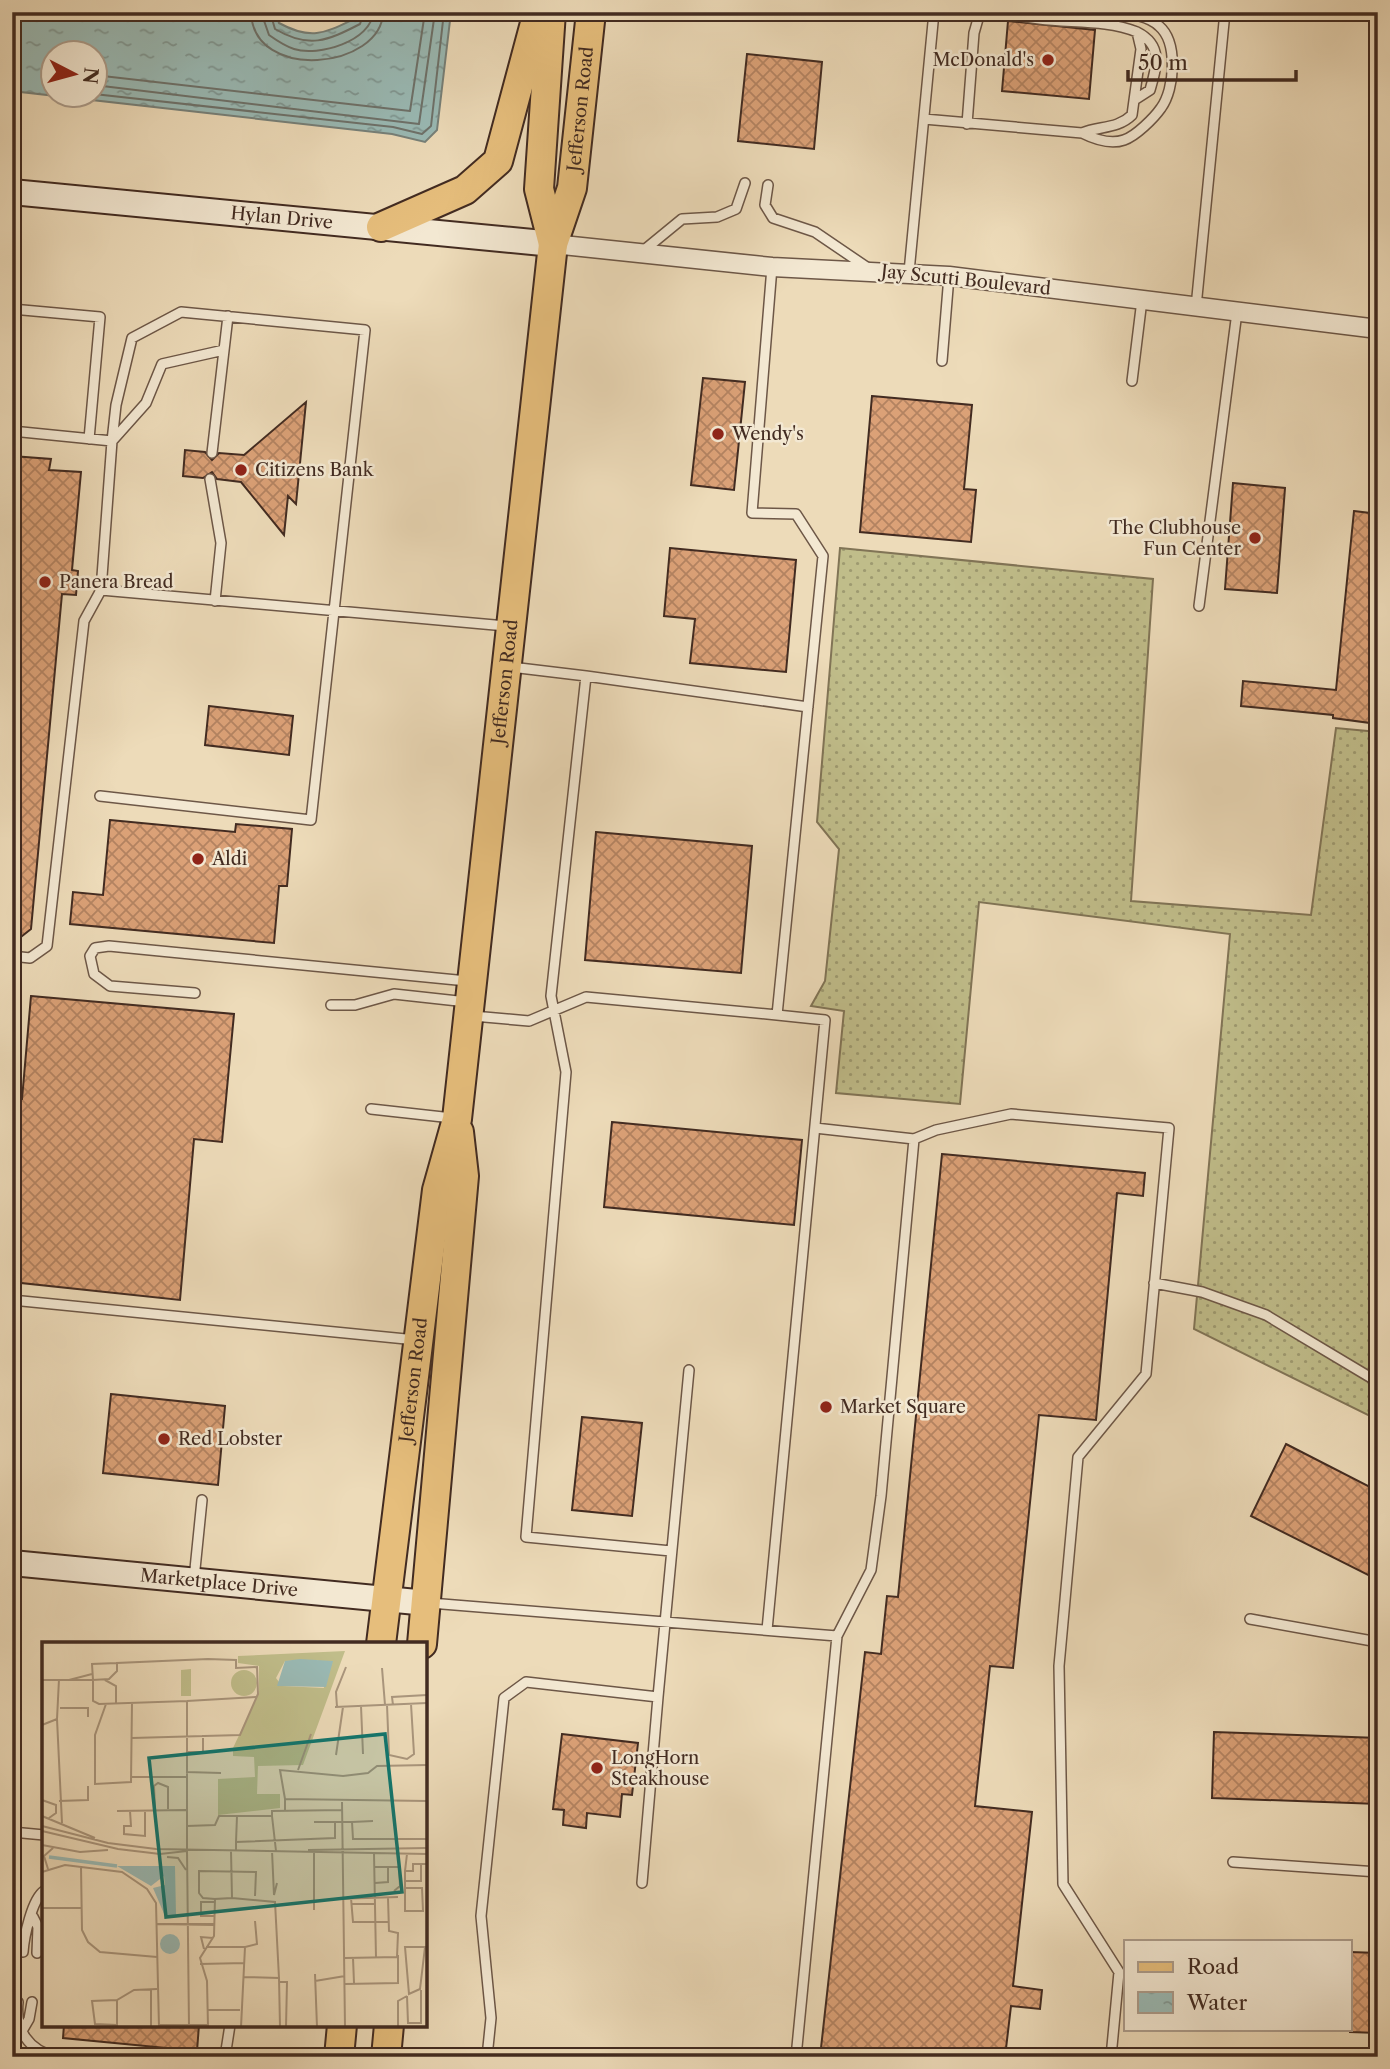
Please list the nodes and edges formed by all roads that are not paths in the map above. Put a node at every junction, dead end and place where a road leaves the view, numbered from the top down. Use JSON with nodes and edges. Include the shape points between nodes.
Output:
{"nodes":[{"id":1,"x":538,"y":12,"type":"edge"},
{"id":2,"x":551,"y":12,"type":"edge"},
{"id":3,"x":591,"y":12,"type":"edge"},
{"id":4,"x":934,"y":12,"type":"edge"},
{"id":5,"x":980,"y":12,"type":"edge"},
{"id":6,"x":1008,"y":12,"type":"edge"},
{"id":7,"x":1113,"y":12,"type":"edge"},
{"id":8,"x":1225,"y":12,"type":"edge"},
{"id":9,"x":1137,"y":32,"type":"junction"},
{"id":10,"x":1136,"y":99,"type":"junction"},
{"id":11,"x":924,"y":119,"type":"junction"},
{"id":12,"x":967,"y":124,"type":"junction"},
{"id":13,"x":1082,"y":133,"type":"junction"},
{"id":14,"x":745,"y":183,"type":"dead end"},
{"id":15,"x":768,"y":185,"type":"dead end"},
{"id":16,"x":12,"y":192,"type":"edge"},
{"id":17,"x":381,"y":227,"type":"junction"},
{"id":18,"x":553,"y":244,"type":"junction"},
{"id":19,"x":640,"y":253,"type":"junction"},
{"id":20,"x":772,"y":267,"type":"junction"},
{"id":21,"x":873,"y":271,"type":"junction"},
{"id":22,"x":909,"y":272,"type":"junction"},
{"id":23,"x":949,"y":276,"type":"junction"},
{"id":24,"x":1142,"y":300,"type":"junction"},
{"id":25,"x":1196,"y":307,"type":"junction"},
{"id":26,"x":12,"y":309,"type":"edge"},
{"id":27,"x":1237,"y":312,"type":"junction"},
{"id":28,"x":228,"y":316,"type":"junction"},
{"id":29,"x":1378,"y":329,"type":"edge"},
{"id":30,"x":224,"y":350,"type":"junction"},
{"id":31,"x":942,"y":361,"type":"dead end"},
{"id":32,"x":1132,"y":381,"type":"dead end"},
{"id":33,"x":12,"y":431,"type":"edge"},
{"id":34,"x":89,"y":439,"type":"junction"},
{"id":35,"x":112,"y":442,"type":"junction"},
{"id":36,"x":212,"y":453,"type":"dead end"},
{"id":37,"x":210,"y":479,"type":"dead end"},
{"id":38,"x":101,"y":590,"type":"junction"},
{"id":39,"x":215,"y":601,"type":"junction"},
{"id":40,"x":1199,"y":606,"type":"dead end"},
{"id":41,"x":336,"y":612,"type":"junction"},
{"id":42,"x":511,"y":626,"type":"junction"},
{"id":43,"x":507,"y":667,"type":"junction"},
{"id":44,"x":586,"y":676,"type":"junction"},
{"id":45,"x":808,"y":707,"type":"junction"},
{"id":46,"x":100,"y":796,"type":"dead end"},
{"id":47,"x":12,"y":956,"type":"edge"},
{"id":48,"x":195,"y":993,"type":"dead end"},
{"id":49,"x":471,"y":999,"type":"junction"},
{"id":50,"x":331,"y":1005,"type":"dead end"},
{"id":51,"x":554,"y":1012,"type":"junction"},
{"id":52,"x":777,"y":1015,"type":"junction"},
{"id":53,"x":371,"y":1109,"type":"dead end"},
{"id":54,"x":457,"y":1119,"type":"junction"},
{"id":55,"x":815,"y":1128,"type":"junction"},
{"id":56,"x":914,"y":1139,"type":"junction"},
{"id":57,"x":1154,"y":1283,"type":"junction"},
{"id":58,"x":12,"y":1300,"type":"edge"},
{"id":59,"x":418,"y":1340,"type":"junction"},
{"id":60,"x":689,"y":1370,"type":"dead end"},
{"id":61,"x":1378,"y":1382,"type":"edge"},
{"id":62,"x":202,"y":1500,"type":"dead end"},
{"id":63,"x":671,"y":1551,"type":"junction"},
{"id":64,"x":12,"y":1563,"type":"edge"},
{"id":65,"x":194,"y":1580,"type":"junction"},
{"id":66,"x":386,"y":1599,"type":"junction"},
{"id":67,"x":427,"y":1603,"type":"junction"},
{"id":68,"x":1250,"y":1619,"type":"dead end"},
{"id":69,"x":664,"y":1622,"type":"junction"},
{"id":70,"x":767,"y":1630,"type":"junction"},
{"id":71,"x":837,"y":1636,"type":"junction"},
{"id":72,"x":382,"y":1642,"type":"edge"},
{"id":73,"x":422,"y":1642,"type":"edge"},
{"id":74,"x":1378,"y":1642,"type":"edge"},
{"id":75,"x":659,"y":1697,"type":"junction"},
{"id":76,"x":12,"y":1832,"type":"edge"},
{"id":77,"x":42,"y":1835,"type":"edge"},
{"id":78,"x":1233,"y":1862,"type":"dead end"},
{"id":79,"x":1378,"y":1872,"type":"edge"},
{"id":80,"x":642,"y":1883,"type":"dead end"},
{"id":81,"x":42,"y":1893,"type":"edge"},
{"id":82,"x":33,"y":1917,"type":"junction"},
{"id":83,"x":23,"y":1952,"type":"dead end"},
{"id":84,"x":37,"y":1953,"type":"dead end"},
{"id":85,"x":18,"y":2002,"type":"dead end"},
{"id":86,"x":32,"y":2002,"type":"dead end"},
{"id":87,"x":230,"y":2027,"type":"edge"},
{"id":88,"x":342,"y":2027,"type":"edge"},
{"id":89,"x":389,"y":2027,"type":"edge"},
{"id":90,"x":22,"y":2031,"type":"junction"},
{"id":91,"x":56,"y":2057,"type":"edge"},
{"id":92,"x":225,"y":2057,"type":"edge"},
{"id":93,"x":339,"y":2057,"type":"edge"},
{"id":94,"x":386,"y":2057,"type":"edge"},
{"id":95,"x":487,"y":2057,"type":"edge"},
{"id":96,"x":796,"y":2057,"type":"edge"},
{"id":97,"x":1111,"y":2057,"type":"edge"}],
"edges":[{"from":1,"to":17,"type":"main road","via":[[498,161],[465,190]]},
{"from":2,"to":18,"type":"main road","name":"Jefferson Road","via":[[539,188]]},
{"from":3,"to":18,"type":"main road","name":"Jefferson Road","via":[[572,188]]},
{"from":4,"to":11,"type":"lane"},
{"from":5,"to":12,"type":"lane","via":[[974,33]]},
{"from":6,"to":9,"type":"lane","via":[[1023,18]]},
{"from":7,"to":13,"type":"lane","via":[[1148,18],[1161,27],[1172,57],[1168,93],[1162,108],[1123,140],[1099,141]]},
{"from":8,"to":25,"type":"lane"},
{"from":9,"to":10,"type":"lane","via":[[1141,49]]},
{"from":9,"to":10,"type":"lane","via":[[1151,39],[1157,51],[1150,90]]},
{"from":10,"to":13,"type":"lane","via":[[1125,122]]},
{"from":11,"to":12,"type":"lane"},
{"from":11,"to":22,"type":"lane"},
{"from":12,"to":13,"type":"lane"},
{"from":14,"to":19,"type":"lane","via":[[736,209],[717,217],[682,219]]},
{"from":15,"to":21,"type":"lane","via":[[765,205],[773,218],[815,232]]},
{"from":16,"to":17,"type":"main road","name":"Hylan Drive"},
{"from":17,"to":18,"type":"main road","name":"Hylan Drive"},
{"from":18,"to":19,"type":"street","name":"Jay Scutti Boulevard"},
{"from":18,"to":42,"type":"main road","name":"Jefferson Road"},
{"from":19,"to":20,"type":"street","name":"Jay Scutti Boulevard"},
{"from":20,"to":21,"type":"street","name":"Jay Scutti Boulevard"},
{"from":20,"to":45,"type":"lane","via":[[752,513],[796,514],[823,556]]},
{"from":21,"to":22,"type":"street","name":"Jay Scutti Boulevard"},
{"from":22,"to":23,"type":"street","name":"Jay Scutti Boulevard"},
{"from":23,"to":24,"type":"street","name":"Jay Scutti Boulevard"},
{"from":23,"to":31,"type":"lane"},
{"from":24,"to":25,"type":"street","name":"Jay Scutti Boulevard"},
{"from":24,"to":32,"type":"lane"},
{"from":25,"to":27,"type":"street","name":"Jay Scutti Boulevard"},
{"from":26,"to":34,"type":"lane","via":[[100,317]]},
{"from":27,"to":29,"type":"street","name":"Jay Scutti Boulevard"},
{"from":27,"to":40,"type":"lane"},
{"from":28,"to":30,"type":"lane"},
{"from":28,"to":35,"type":"lane","via":[[181,312],[132,338]]},
{"from":28,"to":41,"type":"lane","via":[[365,330]]},
{"from":30,"to":35,"type":"lane","via":[[162,364],[146,403]]},
{"from":30,"to":36,"type":"lane"},
{"from":33,"to":34,"type":"lane"},
{"from":34,"to":35,"type":"lane"},
{"from":35,"to":38,"type":"lane"},
{"from":37,"to":39,"type":"lane","via":[[220,544]]},
{"from":38,"to":39,"type":"lane"},
{"from":38,"to":47,"type":"lane","via":[[84,621],[47,946],[30,958]]},
{"from":39,"to":41,"type":"lane"},
{"from":41,"to":42,"type":"lane"},
{"from":41,"to":46,"type":"lane","via":[[311,820]]},
{"from":42,"to":43,"type":"main road","name":"Jefferson Road"},
{"from":43,"to":44,"type":"lane"},
{"from":43,"to":49,"type":"main road","name":"Jefferson Road"},
{"from":44,"to":45,"type":"lane"},
{"from":44,"to":51,"type":"lane","via":[[551,996]]},
{"from":45,"to":52,"type":"lane"},
{"from":48,"to":49,"type":"lane","via":[[110,986],[94,974],[90,956],[95,948],[109,946]]},
{"from":49,"to":50,"type":"lane","via":[[394,994],[355,1005]]},
{"from":49,"to":51,"type":"lane","via":[[529,1021]]},
{"from":49,"to":54,"type":"main road","name":"Jefferson Road"},
{"from":51,"to":52,"type":"lane","via":[[586,997]]},
{"from":51,"to":63,"type":"lane","via":[[566,1072],[526,1537]]},
{"from":52,"to":55,"type":"lane","via":[[825,1020]]},
{"from":53,"to":54,"type":"lane"},
{"from":54,"to":59,"type":"main road","name":"Jefferson Road","via":[[437,1190]]},
{"from":54,"to":67,"type":"main road","name":"Jefferson Road","via":[[464,1177]]},
{"from":55,"to":56,"type":"lane"},
{"from":55,"to":70,"type":"lane"},
{"from":56,"to":57,"type":"lane","via":[[1011,1114],[1169,1128]]},
{"from":56,"to":71,"type":"lane","via":[[871,1570]]},
{"from":57,"to":61,"type":"lane","via":[[1202,1292],[1266,1315]]},
{"from":57,"to":97,"type":"lane","via":[[1146,1374],[1078,1457],[1059,1666],[1063,1884],[1119,1972]]},
{"from":58,"to":59,"type":"lane"},
{"from":59,"to":66,"type":"main road","name":"Jefferson Road"},
{"from":60,"to":63,"type":"lane"},
{"from":62,"to":65,"type":"lane"},
{"from":63,"to":69,"type":"lane"},
{"from":64,"to":65,"type":"main road","name":"Marketplace Drive"},
{"from":65,"to":66,"type":"main road","name":"Marketplace Drive"},
{"from":66,"to":67,"type":"main road","name":"Marketplace Drive"},
{"from":66,"to":72,"type":"main road","name":"Jefferson Road"},
{"from":67,"to":69,"type":"lane"},
{"from":67,"to":73,"type":"main road","name":"Jefferson Road"},
{"from":68,"to":74,"type":"lane"},
{"from":69,"to":70,"type":"lane"},
{"from":69,"to":75,"type":"lane"},
{"from":70,"to":71,"type":"lane"},
{"from":71,"to":96,"type":"lane"},
{"from":75,"to":80,"type":"lane"},
{"from":75,"to":95,"type":"lane","via":[[526,1682],[504,1698],[481,1916],[491,2018]]},
{"from":76,"to":77,"type":"lane"},
{"from":78,"to":79,"type":"lane"},
{"from":81,"to":82,"type":"lane"},
{"from":82,"to":83,"type":"lane","via":[[25,1925]]},
{"from":82,"to":84,"type":"lane","via":[[38,1927]]},
{"from":85,"to":90,"type":"lane","via":[[16,2021]]},
{"from":86,"to":90,"type":"lane"},
{"from":87,"to":92,"type":"lane"},
{"from":88,"to":93,"type":"main road"},
{"from":89,"to":94,"type":"main road"},
{"from":90,"to":91,"type":"lane","via":[[35,2048]]}]}
